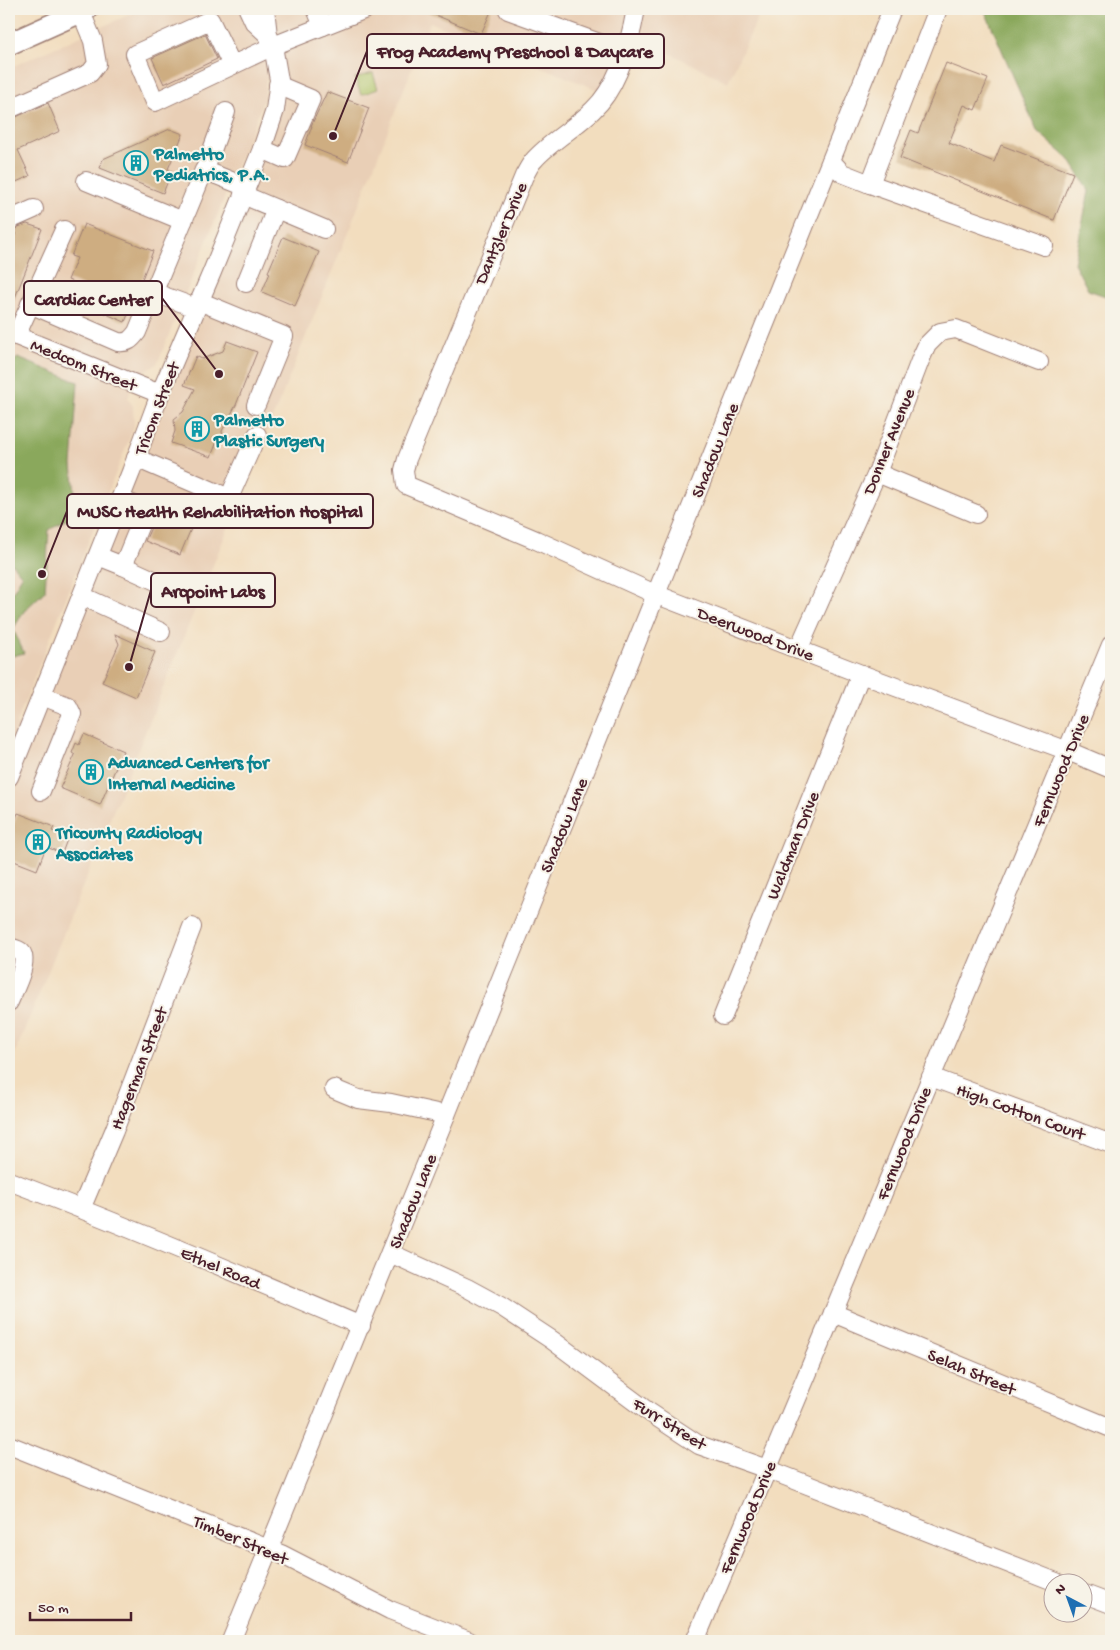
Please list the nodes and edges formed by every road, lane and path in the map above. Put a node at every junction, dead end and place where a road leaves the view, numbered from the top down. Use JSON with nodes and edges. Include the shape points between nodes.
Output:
{"nodes":[{"id":1,"x":13,"y":9,"type":"edge"},
{"id":2,"x":248,"y":9,"type":"edge"},
{"id":3,"x":265,"y":9,"type":"edge"},
{"id":4,"x":316,"y":9,"type":"edge"},
{"id":5,"x":329,"y":9,"type":"edge"},
{"id":6,"x":363,"y":9,"type":"edge"},
{"id":7,"x":636,"y":9,"type":"edge"},
{"id":8,"x":892,"y":9,"type":"edge"},
{"id":9,"x":938,"y":9,"type":"edge"},
{"id":10,"x":84,"y":10,"type":"edge"},
{"id":11,"x":508,"y":10,"type":"edge"},
{"id":12,"x":9,"y":11,"type":"edge"},
{"id":13,"x":323,"y":26,"type":"junction"},
{"id":14,"x":270,"y":41,"type":"junction"},
{"id":15,"x":9,"y":44,"type":"edge"},
{"id":16,"x":624,"y":52,"type":"junction"},
{"id":17,"x":232,"y":66,"type":"junction"},
{"id":18,"x":278,"y":85,"type":"junction"},
{"id":19,"x":9,"y":109,"type":"edge"},
{"id":20,"x":226,"y":112,"type":"dead end"},
{"id":21,"x":262,"y":149,"type":"junction"},
{"id":22,"x":831,"y":161,"type":"junction"},
{"id":23,"x":204,"y":172,"type":"junction"},
{"id":24,"x":86,"y":181,"type":"dead end"},
{"id":25,"x":870,"y":184,"type":"junction"},
{"id":26,"x":245,"y":191,"type":"junction"},
{"id":27,"x":34,"y":209,"type":"dead end"},
{"id":28,"x":276,"y":209,"type":"junction"},
{"id":29,"x":9,"y":220,"type":"edge"},
{"id":30,"x":183,"y":221,"type":"junction"},
{"id":31,"x":324,"y":229,"type":"dead end"},
{"id":32,"x":64,"y":230,"type":"dead end"},
{"id":33,"x":1044,"y":246,"type":"dead end"},
{"id":34,"x":246,"y":283,"type":"dead end"},
{"id":35,"x":153,"y":292,"type":"junction"},
{"id":36,"x":30,"y":304,"type":"junction"},
{"id":37,"x":197,"y":305,"type":"junction"},
{"id":38,"x":12,"y":335,"type":"edge"},
{"id":39,"x":1039,"y":362,"type":"dead end"},
{"id":40,"x":160,"y":394,"type":"junction"},
{"id":41,"x":256,"y":406,"type":"dead end"},
{"id":42,"x":257,"y":435,"type":"dead end"},
{"id":43,"x":136,"y":458,"type":"junction"},
{"id":44,"x":877,"y":474,"type":"junction"},
{"id":45,"x":406,"y":485,"type":"joint"},
{"id":46,"x":120,"y":499,"type":"junction"},
{"id":47,"x":976,"y":514,"type":"dead end"},
{"id":48,"x":98,"y":556,"type":"junction"},
{"id":49,"x":123,"y":566,"type":"junction"},
{"id":50,"x":182,"y":593,"type":"dead end"},
{"id":51,"x":655,"y":594,"type":"junction"},
{"id":52,"x":82,"y":596,"type":"junction"},
{"id":53,"x":160,"y":632,"type":"dead end"},
{"id":54,"x":1111,"y":645,"type":"edge"},
{"id":55,"x":798,"y":650,"type":"junction"},
{"id":56,"x":861,"y":674,"type":"junction"},
{"id":57,"x":42,"y":696,"type":"junction"},
{"id":58,"x":14,"y":749,"type":"edge"},
{"id":59,"x":1068,"y":751,"type":"junction"},
{"id":60,"x":1111,"y":769,"type":"edge"},
{"id":61,"x":9,"y":777,"type":"edge"},
{"id":62,"x":41,"y":791,"type":"dead end"},
{"id":63,"x":192,"y":926,"type":"dead end"},
{"id":64,"x":9,"y":946,"type":"edge"},
{"id":65,"x":9,"y":1002,"type":"edge"},
{"id":66,"x":723,"y":1016,"type":"dead end"},
{"id":67,"x":931,"y":1077,"type":"junction"},
{"id":68,"x":334,"y":1089,"type":"dead end"},
{"id":69,"x":446,"y":1115,"type":"junction"},
{"id":70,"x":1111,"y":1144,"type":"edge"},
{"id":71,"x":9,"y":1181,"type":"edge"},
{"id":72,"x":81,"y":1209,"type":"junction"},
{"id":73,"x":390,"y":1253,"type":"junction"},
{"id":74,"x":833,"y":1313,"type":"junction"},
{"id":75,"x":361,"y":1326,"type":"junction"},
{"id":76,"x":1111,"y":1428,"type":"edge"},
{"id":77,"x":9,"y":1445,"type":"edge"},
{"id":78,"x":767,"y":1469,"type":"junction"},
{"id":79,"x":269,"y":1549,"type":"junction"},
{"id":80,"x":1042,"y":1577,"type":"edge"},
{"id":81,"x":1092,"y":1597,"type":"edge"},
{"id":82,"x":1111,"y":1604,"type":"edge"},
{"id":83,"x":232,"y":1641,"type":"edge"},
{"id":84,"x":469,"y":1641,"type":"edge"},
{"id":85,"x":694,"y":1641,"type":"edge"}],
"edges":[{"from":1,"to":12,"type":"path"},
{"from":2,"to":14,"type":"street"},
{"from":3,"to":14,"type":"street","name":"Tricom Street"},
{"from":4,"to":5,"type":"street","via":[[324,12]]},
{"from":4,"to":13,"type":"street"},
{"from":6,"to":13,"type":"street"},
{"from":7,"to":16,"type":"street","name":"Dantzler Drive"},
{"from":8,"to":22,"type":"street","name":"Shadow Lane"},
{"from":9,"to":25,"type":"street"},
{"from":10,"to":15,"type":"main road"},
{"from":10,"to":19,"type":"street","via":[[97,64],[90,74]]},
{"from":11,"to":16,"type":"street"},
{"from":13,"to":14,"type":"street"},
{"from":14,"to":17,"type":"street"},
{"from":14,"to":18,"type":"street","name":"Tricom Street"},
{"from":16,"to":45,"type":"street","name":"Dantzler Drive","via":[[605,98],[534,160],[524,176],[407,458],[404,470]]},
{"from":17,"to":17,"type":"street","via":[[155,102],[135,54],[210,20]]},
{"from":18,"to":21,"type":"street","name":"Tricom Street","via":[[275,110]]},
{"from":18,"to":21,"type":"street","via":[[311,98],[285,159]]},
{"from":20,"to":23,"type":"street"},
{"from":21,"to":26,"type":"street","name":"Tricom Street"},
{"from":22,"to":25,"type":"street","via":[[842,172]]},
{"from":22,"to":51,"type":"street","name":"Shadow Lane"},
{"from":23,"to":26,"type":"street"},
{"from":23,"to":30,"type":"street"},
{"from":24,"to":30,"type":"street"},
{"from":25,"to":33,"type":"street"},
{"from":26,"to":28,"type":"street"},
{"from":26,"to":37,"type":"street","name":"Tricom Street"},
{"from":27,"to":29,"type":"street"},
{"from":28,"to":31,"type":"street"},
{"from":28,"to":34,"type":"street"},
{"from":30,"to":35,"type":"street"},
{"from":32,"to":36,"type":"street"},
{"from":35,"to":36,"type":"street","via":[[137,332],[126,343]]},
{"from":35,"to":37,"type":"street"},
{"from":36,"to":38,"type":"street"},
{"from":37,"to":40,"type":"street","name":"Tricom Street"},
{"from":37,"to":41,"type":"street","via":[[284,336]]},
{"from":38,"to":40,"type":"street","name":"Medcom Street"},
{"from":39,"to":44,"type":"street","name":"Donner Avenue","via":[[956,329],[940,332],[927,345],[921,358]]},
{"from":40,"to":43,"type":"street","name":"Tricom Street"},
{"from":42,"to":43,"type":"street","via":[[229,498]]},
{"from":43,"to":46,"type":"street","name":"Tricom Street"},
{"from":44,"to":47,"type":"street"},
{"from":44,"to":55,"type":"street","name":"Donner Avenue"},
{"from":45,"to":51,"type":"street","name":"Deerwood Drive"},
{"from":46,"to":48,"type":"street","name":"Tricom Street"},
{"from":46,"to":49,"type":"street","via":[[146,510]]},
{"from":48,"to":49,"type":"street"},
{"from":48,"to":52,"type":"street","name":"Tricom Street"},
{"from":49,"to":50,"type":"street"},
{"from":51,"to":55,"type":"street","name":"Deerwood Drive"},
{"from":51,"to":69,"type":"street","name":"Shadow Lane"},
{"from":52,"to":53,"type":"street"},
{"from":52,"to":57,"type":"street","name":"Tricom Street"},
{"from":54,"to":59,"type":"street","name":"Fernwood Drive"},
{"from":55,"to":56,"type":"street","name":"Deerwood Drive"},
{"from":56,"to":59,"type":"street","name":"Deerwood Drive"},
{"from":56,"to":66,"type":"street","name":"Waldman Drive"},
{"from":57,"to":58,"type":"street","name":"Tricom Street"},
{"from":57,"to":62,"type":"street","via":[[68,706],[72,714]]},
{"from":58,"to":61,"type":"street","name":"Tricom Street"},
{"from":59,"to":60,"type":"street","name":"Deerwood Drive"},
{"from":59,"to":67,"type":"street","name":"Fernwood Drive"},
{"from":63,"to":72,"type":"street","name":"Hagerman Street"},
{"from":64,"to":65,"type":"street","via":[[24,956],[24,965]]},
{"from":67,"to":70,"type":"street","name":"High Cotton Court"},
{"from":67,"to":74,"type":"street","name":"Fernwood Drive"},
{"from":68,"to":69,"type":"street","via":[[358,1099]]},
{"from":69,"to":73,"type":"street","name":"Shadow Lane"},
{"from":71,"to":72,"type":"street","name":"Ethel Road"},
{"from":72,"to":75,"type":"street","name":"Ethel Road"},
{"from":73,"to":75,"type":"street","name":"Shadow Lane"},
{"from":73,"to":78,"type":"street","name":"Furr Street","via":[[502,1307],[699,1445]]},
{"from":74,"to":76,"type":"street","name":"Selah Street"},
{"from":74,"to":78,"type":"street","name":"Fernwood Drive"},
{"from":75,"to":79,"type":"street","name":"Shadow Lane"},
{"from":77,"to":79,"type":"street","name":"Timber Street"},
{"from":78,"to":80,"type":"street","name":"Furr Street"},
{"from":78,"to":85,"type":"street","name":"Fernwood Drive"},
{"from":79,"to":83,"type":"street","name":"Shadow Lane"},
{"from":79,"to":84,"type":"street","name":"Timber Street","via":[[390,1610]]},
{"from":81,"to":82,"type":"street"}]}
